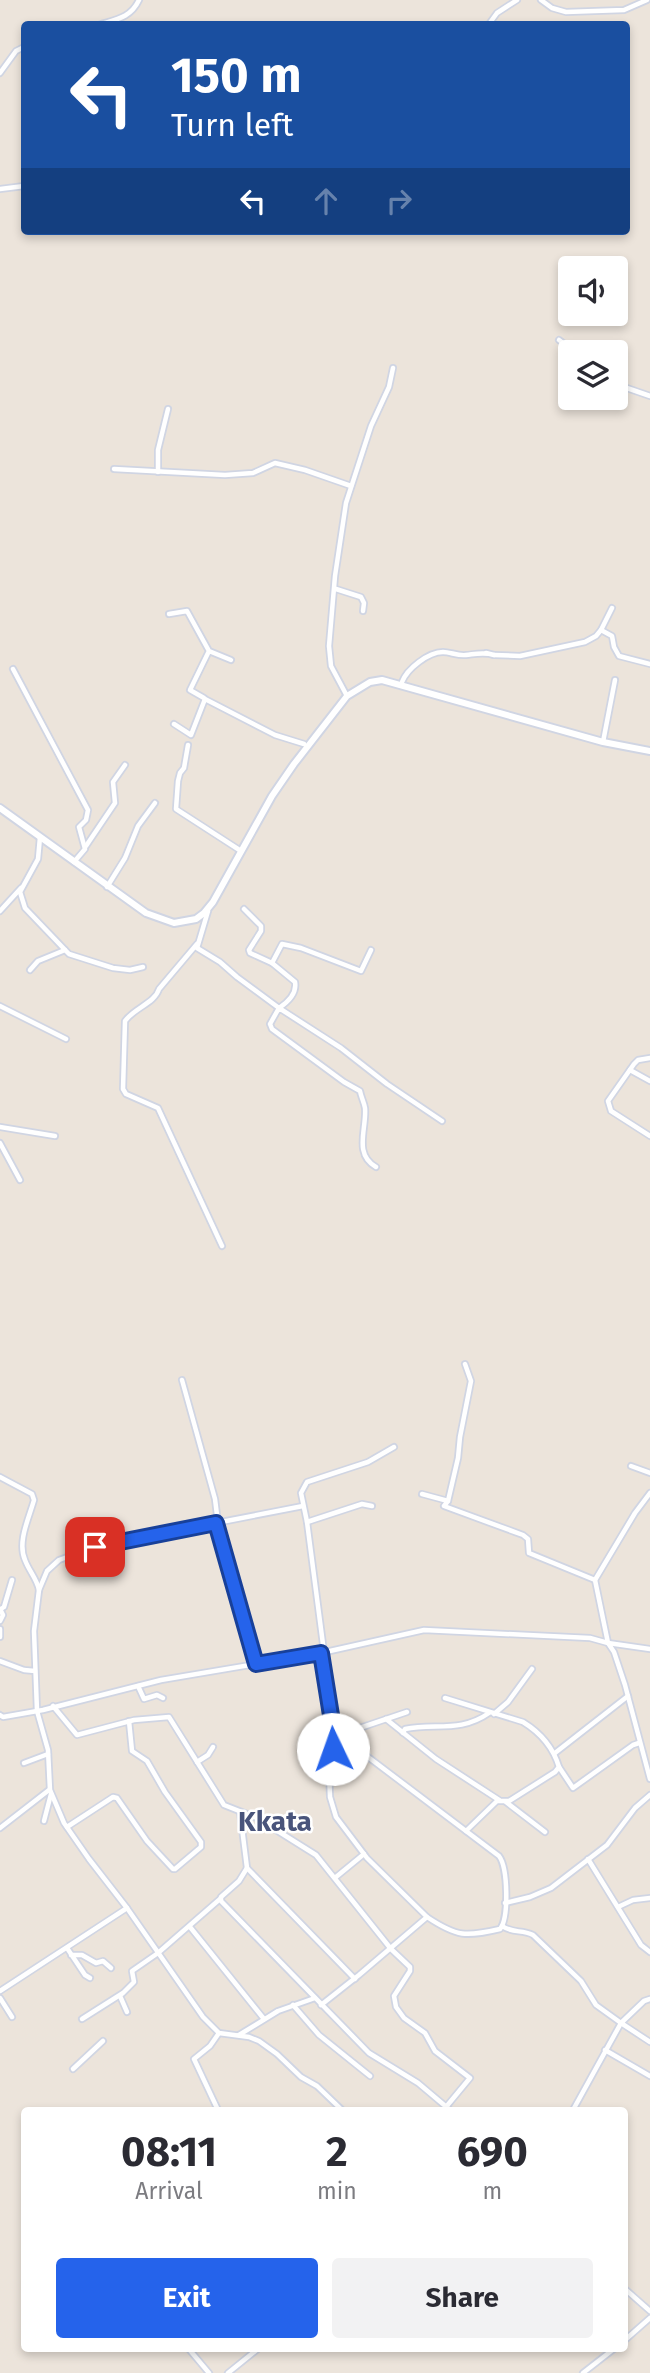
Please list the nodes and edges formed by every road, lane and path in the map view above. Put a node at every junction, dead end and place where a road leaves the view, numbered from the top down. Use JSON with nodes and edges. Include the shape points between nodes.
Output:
{"nodes":[{"id":1,"x":139,"y":0,"type":"edge"},
{"id":2,"x":517,"y":0,"type":"edge"},
{"id":3,"x":541,"y":0,"type":"edge"},
{"id":4,"x":647,"y":0,"type":"edge"},
{"id":5,"x":111,"y":21,"type":"edge"},
{"id":6,"x":491,"y":21,"type":"edge"},
{"id":7,"x":21,"y":48,"type":"edge"},
{"id":8,"x":0,"y":73,"type":"edge"},
{"id":9,"x":21,"y":186,"type":"edge"},
{"id":10,"x":0,"y":189,"type":"edge"},
{"id":11,"x":393,"y":368,"type":"dead end"},
{"id":12,"x":628,"y":388,"type":"edge"},
{"id":13,"x":650,"y":396,"type":"edge"},
{"id":14,"x":168,"y":409,"type":"dead end"},
{"id":15,"x":114,"y":469,"type":"dead end"},
{"id":16,"x":158,"y":471,"type":"junction"},
{"id":17,"x":351,"y":486,"type":"junction"},
{"id":18,"x":336,"y":589,"type":"dead end"},
{"id":19,"x":612,"y":608,"type":"dead end"},
{"id":20,"x":363,"y":611,"type":"dead end"},
{"id":21,"x":169,"y":614,"type":"dead end"},
{"id":22,"x":601,"y":630,"type":"junction"},
{"id":23,"x":650,"y":664,"type":"edge"},
{"id":24,"x":13,"y":669,"type":"dead end"},
{"id":25,"x":615,"y":680,"type":"dead end"},
{"id":26,"x":402,"y":682,"type":"dead end"},
{"id":27,"x":347,"y":696,"type":"junction"},
{"id":28,"x":204,"y":698,"type":"dead end"},
{"id":29,"x":174,"y":724,"type":"dead end"},
{"id":30,"x":604,"y":741,"type":"junction"},
{"id":31,"x":304,"y":744,"type":"dead end"},
{"id":32,"x":188,"y":745,"type":"dead end"},
{"id":33,"x":650,"y":751,"type":"edge"},
{"id":34,"x":125,"y":765,"type":"dead end"},
{"id":35,"x":155,"y":803,"type":"dead end"},
{"id":36,"x":0,"y":808,"type":"edge"},
{"id":37,"x":40,"y":836,"type":"junction"},
{"id":38,"x":85,"y":849,"type":"junction"},
{"id":39,"x":241,"y":851,"type":"junction"},
{"id":40,"x":74,"y":862,"type":"junction"},
{"id":41,"x":107,"y":887,"type":"junction"},
{"id":42,"x":21,"y":888,"type":"junction"},
{"id":43,"x":210,"y":907,"type":"junction"},
{"id":44,"x":244,"y":909,"type":"dead end"},
{"id":45,"x":0,"y":911,"type":"edge"},
{"id":46,"x":197,"y":944,"type":"junction"},
{"id":47,"x":65,"y":950,"type":"junction"},
{"id":48,"x":371,"y":950,"type":"dead end"},
{"id":49,"x":272,"y":963,"type":"junction"},
{"id":50,"x":143,"y":967,"type":"dead end"},
{"id":51,"x":30,"y":970,"type":"dead end"},
{"id":52,"x":0,"y":1006,"type":"edge"},
{"id":53,"x":279,"y":1008,"type":"junction"},
{"id":54,"x":66,"y":1039,"type":"dead end"},
{"id":55,"x":650,"y":1058,"type":"edge"},
{"id":56,"x":630,"y":1070,"type":"junction"},
{"id":57,"x":650,"y":1081,"type":"edge"},
{"id":58,"x":442,"y":1121,"type":"dead end"},
{"id":59,"x":0,"y":1127,"type":"edge"},
{"id":60,"x":55,"y":1136,"type":"dead end"},
{"id":61,"x":650,"y":1136,"type":"edge"},
{"id":62,"x":0,"y":1143,"type":"edge"},
{"id":63,"x":376,"y":1167,"type":"dead end"},
{"id":64,"x":20,"y":1180,"type":"dead end"},
{"id":65,"x":222,"y":1246,"type":"dead end"},
{"id":66,"x":465,"y":1364,"type":"dead end"},
{"id":67,"x":182,"y":1380,"type":"dead end"},
{"id":68,"x":394,"y":1447,"type":"dead end"},
{"id":69,"x":631,"y":1466,"type":"dead end"},
{"id":70,"x":650,"y":1473,"type":"edge"},
{"id":71,"x":0,"y":1477,"type":"edge"},
{"id":72,"x":650,"y":1493,"type":"edge"},
{"id":73,"x":422,"y":1494,"type":"dead end"},
{"id":74,"x":448,"y":1501,"type":"junction"},
{"id":75,"x":303,"y":1506,"type":"junction"},
{"id":76,"x":372,"y":1506,"type":"dead end"},
{"id":77,"x":307,"y":1522,"type":"junction"},
{"id":78,"x":216,"y":1523,"type":"junction"},
{"id":79,"x":12,"y":1580,"type":"dead end"},
{"id":80,"x":595,"y":1580,"type":"junction"},
{"id":81,"x":39,"y":1590,"type":"junction"},
{"id":82,"x":0,"y":1609,"type":"edge"},
{"id":83,"x":0,"y":1621,"type":"edge"},
{"id":84,"x":0,"y":1629,"type":"edge"},
{"id":85,"x":0,"y":1637,"type":"edge"},
{"id":86,"x":608,"y":1643,"type":"junction"},
{"id":87,"x":650,"y":1649,"type":"edge"},
{"id":88,"x":323,"y":1652,"type":"junction"},
{"id":89,"x":0,"y":1661,"type":"edge"},
{"id":90,"x":256,"y":1664,"type":"junction"},
{"id":91,"x":531,"y":1669,"type":"dead end"},
{"id":92,"x":35,"y":1671,"type":"junction"},
{"id":93,"x":138,"y":1686,"type":"junction"},
{"id":94,"x":628,"y":1696,"type":"junction"},
{"id":95,"x":163,"y":1698,"type":"dead end"},
{"id":96,"x":445,"y":1699,"type":"dead end"},
{"id":97,"x":53,"y":1706,"type":"junction"},
{"id":98,"x":37,"y":1711,"type":"junction"},
{"id":99,"x":407,"y":1712,"type":"dead end"},
{"id":100,"x":491,"y":1714,"type":"junction"},
{"id":101,"x":0,"y":1715,"type":"edge"},
{"id":102,"x":386,"y":1718,"type":"junction"},
{"id":103,"x":129,"y":1721,"type":"junction"},
{"id":104,"x":403,"y":1732,"type":"junction"},
{"id":105,"x":336,"y":1735,"type":"junction"},
{"id":106,"x":639,"y":1743,"type":"junction"},
{"id":107,"x":213,"y":1746,"type":"dead end"},
{"id":108,"x":555,"y":1753,"type":"junction"},
{"id":109,"x":48,"y":1754,"type":"junction"},
{"id":110,"x":197,"y":1762,"type":"junction"},
{"id":111,"x":24,"y":1763,"type":"dead end"},
{"id":112,"x":559,"y":1767,"type":"junction"},
{"id":113,"x":650,"y":1779,"type":"edge"},
{"id":114,"x":51,"y":1792,"type":"junction"},
{"id":115,"x":650,"y":1795,"type":"edge"},
{"id":116,"x":499,"y":1800,"type":"junction"},
{"id":117,"x":506,"y":1802,"type":"junction"},
{"id":118,"x":240,"y":1811,"type":"junction"},
{"id":119,"x":44,"y":1821,"type":"dead end"},
{"id":120,"x":67,"y":1827,"type":"junction"},
{"id":121,"x":0,"y":1828,"type":"edge"},
{"id":122,"x":466,"y":1831,"type":"junction"},
{"id":123,"x":545,"y":1832,"type":"dead end"},
{"id":124,"x":364,"y":1854,"type":"junction"},
{"id":125,"x":588,"y":1859,"type":"junction"},
{"id":126,"x":247,"y":1868,"type":"junction"},
{"id":127,"x":335,"y":1877,"type":"junction"},
{"id":128,"x":650,"y":1898,"type":"edge"},
{"id":129,"x":220,"y":1899,"type":"junction"},
{"id":130,"x":505,"y":1903,"type":"junction"},
{"id":131,"x":618,"y":1907,"type":"junction"},
{"id":132,"x":127,"y":1908,"type":"junction"},
{"id":133,"x":427,"y":1917,"type":"junction"},
{"id":134,"x":502,"y":1926,"type":"junction"},
{"id":135,"x":190,"y":1927,"type":"junction"},
{"id":136,"x":67,"y":1948,"type":"junction"},
{"id":137,"x":391,"y":1949,"type":"junction"},
{"id":138,"x":650,"y":1952,"type":"edge"},
{"id":139,"x":158,"y":1953,"type":"junction"},
{"id":140,"x":71,"y":1955,"type":"junction"},
{"id":141,"x":111,"y":1968,"type":"dead end"},
{"id":142,"x":90,"y":1978,"type":"dead end"},
{"id":143,"x":355,"y":1979,"type":"junction"},
{"id":144,"x":0,"y":1990,"type":"edge"},
{"id":145,"x":120,"y":1995,"type":"junction"},
{"id":146,"x":0,"y":1998,"type":"edge"},
{"id":147,"x":315,"y":1998,"type":"junction"},
{"id":148,"x":650,"y":1999,"type":"edge"},
{"id":149,"x":293,"y":2005,"type":"junction"},
{"id":150,"x":321,"y":2005,"type":"junction"},
{"id":151,"x":127,"y":2012,"type":"dead end"},
{"id":152,"x":12,"y":2017,"type":"dead end"},
{"id":153,"x":82,"y":2019,"type":"dead end"},
{"id":154,"x":264,"y":2020,"type":"junction"},
{"id":155,"x":621,"y":2023,"type":"junction"},
{"id":156,"x":219,"y":2033,"type":"junction"},
{"id":157,"x":238,"y":2035,"type":"junction"},
{"id":158,"x":103,"y":2041,"type":"dead end"},
{"id":159,"x":650,"y":2042,"type":"edge"},
{"id":160,"x":605,"y":2050,"type":"junction"},
{"id":161,"x":73,"y":2069,"type":"dead end"},
{"id":162,"x":370,"y":2076,"type":"dead end"},
{"id":163,"x":650,"y":2076,"type":"edge"},
{"id":164,"x":217,"y":2107,"type":"edge"},
{"id":165,"x":339,"y":2107,"type":"edge"},
{"id":166,"x":446,"y":2107,"type":"edge"},
{"id":167,"x":449,"y":2107,"type":"edge"},
{"id":168,"x":575,"y":2107,"type":"edge"},
{"id":169,"x":628,"y":2291,"type":"edge"},
{"id":170,"x":650,"y":2311,"type":"edge"},
{"id":171,"x":650,"y":2318,"type":"edge"},
{"id":172,"x":628,"y":2337,"type":"edge"},
{"id":173,"x":191,"y":2352,"type":"edge"},
{"id":174,"x":254,"y":2352,"type":"edge"},
{"id":175,"x":610,"y":2352,"type":"edge"},
{"id":176,"x":209,"y":2373,"type":"edge"},
{"id":177,"x":228,"y":2373,"type":"edge"},
{"id":178,"x":583,"y":2373,"type":"edge"}],
"edges":[{"from":1,"to":5,"type":"street","via":[[133,12]]},
{"from":2,"to":6,"type":"street"},
{"from":3,"to":4,"type":"street","via":[[566,12],[624,10]]},
{"from":7,"to":8,"type":"street"},
{"from":9,"to":10,"type":"street"},
{"from":11,"to":17,"type":"street"},
{"from":12,"to":13,"type":"street"},
{"from":14,"to":16,"type":"street"},
{"from":15,"to":16,"type":"street"},
{"from":16,"to":17,"type":"street","via":[[225,475],[253,473],[275,463]]},
{"from":17,"to":27,"type":"street","via":[[329,646],[331,666]]},
{"from":18,"to":20,"type":"street","via":[[361,597]]},
{"from":19,"to":22,"type":"street"},
{"from":21,"to":28,"type":"street","via":[[187,611],[209,651],[190,690]]},
{"from":22,"to":23,"type":"street","via":[[612,636],[619,656]]},
{"from":22,"to":26,"type":"street","via":[[585,642],[520,656],[440,652],[411,669]]},
{"from":24,"to":38,"type":"street","via":[[89,810],[79,827]]},
{"from":25,"to":30,"type":"street"},
{"from":27,"to":30,"type":"street","via":[[382,680]]},
{"from":27,"to":39,"type":"street","via":[[286,776]]},
{"from":29,"to":31,"type":"street","via":[[191,735],[205,699],[275,735]]},
{"from":30,"to":33,"type":"street"},
{"from":32,"to":39,"type":"street","via":[[176,809]]},
{"from":34,"to":38,"type":"street","via":[[113,782],[115,803]]},
{"from":35,"to":41,"type":"street"},
{"from":36,"to":37,"type":"street"},
{"from":37,"to":40,"type":"street"},
{"from":37,"to":42,"type":"street","via":[[38,859]]},
{"from":38,"to":40,"type":"street"},
{"from":39,"to":43,"type":"street"},
{"from":40,"to":41,"type":"street"},
{"from":41,"to":43,"type":"street","via":[[146,913],[174,923],[196,919]]},
{"from":42,"to":45,"type":"street"},
{"from":42,"to":47,"type":"street","via":[[23,906]]},
{"from":43,"to":46,"type":"street"},
{"from":44,"to":49,"type":"street","via":[[261,926],[250,953]]},
{"from":46,"to":53,"type":"street","via":[[199,951]]},
{"from":46,"to":65,"type":"street","via":[[157,995],[127,1017],[123,1089],[158,1108]]},
{"from":47,"to":50,"type":"street","via":[[113,968]]},
{"from":47,"to":51,"type":"street","via":[[38,961]]},
{"from":48,"to":49,"type":"street","via":[[361,971],[282,944]]},
{"from":49,"to":53,"type":"street","via":[[296,985]]},
{"from":52,"to":54,"type":"street"},
{"from":53,"to":58,"type":"street"},
{"from":53,"to":63,"type":"street","via":[[270,1024],[272,1030],[360,1090],[365,1108],[362,1146],[368,1162]]},
{"from":55,"to":56,"type":"street","via":[[638,1060]]},
{"from":56,"to":57,"type":"street"},
{"from":56,"to":61,"type":"street","via":[[610,1096],[608,1107]]},
{"from":59,"to":60,"type":"street"},
{"from":62,"to":64,"type":"street"},
{"from":66,"to":74,"type":"street","via":[[471,1381]]},
{"from":67,"to":78,"type":"street","via":[[215,1499]]},
{"from":68,"to":75,"type":"street","via":[[368,1462],[307,1482],[301,1493]]},
{"from":69,"to":70,"type":"street"},
{"from":71,"to":81,"type":"street","via":[[32,1494],[22,1549]]},
{"from":72,"to":80,"type":"street"},
{"from":73,"to":74,"type":"street"},
{"from":74,"to":80,"type":"street","via":[[444,1506],[523,1535],[529,1553]]},
{"from":75,"to":77,"type":"street"},
{"from":75,"to":78,"type":"street"},
{"from":76,"to":77,"type":"street","via":[[362,1504]]},
{"from":77,"to":88,"type":"street"},
{"from":78,"to":81,"type":"street","via":[[107,1544],[59,1560],[47,1571]]},
{"from":78,"to":90,"type":"street"},
{"from":79,"to":82,"type":"street"},
{"from":80,"to":86,"type":"street"},
{"from":81,"to":92,"type":"street"},
{"from":82,"to":83,"type":"street"},
{"from":84,"to":85,"type":"street"},
{"from":86,"to":87,"type":"street"},
{"from":86,"to":88,"type":"street","via":[[590,1638],[428,1630]]},
{"from":86,"to":94,"type":"street"},
{"from":88,"to":90,"type":"street"},
{"from":88,"to":105,"type":"street"},
{"from":89,"to":92,"type":"street"},
{"from":90,"to":93,"type":"street"},
{"from":91,"to":100,"type":"street","via":[[508,1702]]},
{"from":92,"to":98,"type":"street"},
{"from":93,"to":95,"type":"street","via":[[144,1699]]},
{"from":93,"to":97,"type":"street"},
{"from":94,"to":106,"type":"street"},
{"from":94,"to":108,"type":"street"},
{"from":96,"to":100,"type":"street"},
{"from":97,"to":98,"type":"street"},
{"from":97,"to":103,"type":"street","via":[[77,1735]]},
{"from":98,"to":101,"type":"street"},
{"from":98,"to":109,"type":"street"},
{"from":99,"to":102,"type":"street"},
{"from":100,"to":104,"type":"street","via":[[452,1728],[418,1727]]},
{"from":100,"to":108,"type":"street","via":[[532,1728]]},
{"from":102,"to":104,"type":"street"},
{"from":102,"to":105,"type":"street"},
{"from":103,"to":110,"type":"street","via":[[169,1717]]},
{"from":103,"to":120,"type":"street","via":[[132,1751],[147,1761],[201,1847],[173,1869],[113,1797]]},
{"from":104,"to":116,"type":"street"},
{"from":105,"to":122,"type":"street"},
{"from":105,"to":124,"type":"street","via":[[329,1771],[333,1808]]},
{"from":106,"to":112,"type":"street","via":[[573,1788]]},
{"from":106,"to":113,"type":"street"},
{"from":107,"to":110,"type":"street"},
{"from":108,"to":112,"type":"street"},
{"from":109,"to":111,"type":"street"},
{"from":109,"to":114,"type":"street"},
{"from":110,"to":118,"type":"street","via":[[220,1801]]},
{"from":112,"to":117,"type":"street"},
{"from":114,"to":119,"type":"street"},
{"from":114,"to":120,"type":"street"},
{"from":114,"to":121,"type":"street"},
{"from":115,"to":125,"type":"street","via":[[607,1845]]},
{"from":116,"to":117,"type":"street"},
{"from":116,"to":122,"type":"street"},
{"from":117,"to":123,"type":"street"},
{"from":118,"to":126,"type":"street"},
{"from":118,"to":127,"type":"street","via":[[316,1855]]},
{"from":120,"to":132,"type":"street"},
{"from":122,"to":130,"type":"street","via":[[502,1859]]},
{"from":124,"to":127,"type":"street"},
{"from":124,"to":133,"type":"street"},
{"from":125,"to":130,"type":"street","via":[[542,1893]]},
{"from":125,"to":131,"type":"street"},
{"from":126,"to":129,"type":"street"},
{"from":126,"to":143,"type":"street"},
{"from":127,"to":137,"type":"street"},
{"from":128,"to":131,"type":"street"},
{"from":129,"to":135,"type":"street"},
{"from":129,"to":147,"type":"street"},
{"from":130,"to":134,"type":"street"},
{"from":131,"to":138,"type":"street"},
{"from":132,"to":136,"type":"street"},
{"from":132,"to":139,"type":"street"},
{"from":133,"to":134,"type":"street","via":[[466,1936]]},
{"from":133,"to":137,"type":"street"},
{"from":134,"to":155,"type":"street","via":[[533,1936],[582,1981],[596,2005]]},
{"from":135,"to":139,"type":"street"},
{"from":135,"to":154,"type":"street"},
{"from":136,"to":140,"type":"street"},
{"from":136,"to":144,"type":"street"},
{"from":137,"to":143,"type":"street"},
{"from":137,"to":167,"type":"street","via":[[410,1969],[394,1996],[396,2007],[425,2033],[435,2051],[470,2078]]},
{"from":139,"to":145,"type":"street","via":[[132,1971],[134,1982]]},
{"from":139,"to":156,"type":"street"},
{"from":140,"to":141,"type":"street","via":[[103,1961]]},
{"from":140,"to":142,"type":"street"},
{"from":143,"to":150,"type":"street"},
{"from":145,"to":151,"type":"street"},
{"from":145,"to":153,"type":"street"},
{"from":146,"to":152,"type":"street"},
{"from":147,"to":149,"type":"street"},
{"from":147,"to":150,"type":"street"},
{"from":148,"to":155,"type":"street"},
{"from":149,"to":154,"type":"street"},
{"from":149,"to":162,"type":"street","via":[[319,2035]]},
{"from":150,"to":166,"type":"street","via":[[369,2053],[418,2083]]},
{"from":154,"to":157,"type":"street"},
{"from":155,"to":159,"type":"street"},
{"from":155,"to":160,"type":"street"},
{"from":156,"to":157,"type":"street"},
{"from":156,"to":164,"type":"street","via":[[194,2059]]},
{"from":157,"to":165,"type":"street","via":[[254,2038]]},
{"from":158,"to":161,"type":"street"},
{"from":160,"to":163,"type":"street"},
{"from":160,"to":168,"type":"street"},
{"from":169,"to":170,"type":"street"},
{"from":171,"to":172,"type":"street"},
{"from":173,"to":176,"type":"street"},
{"from":174,"to":177,"type":"street"},
{"from":175,"to":178,"type":"street"}]}
